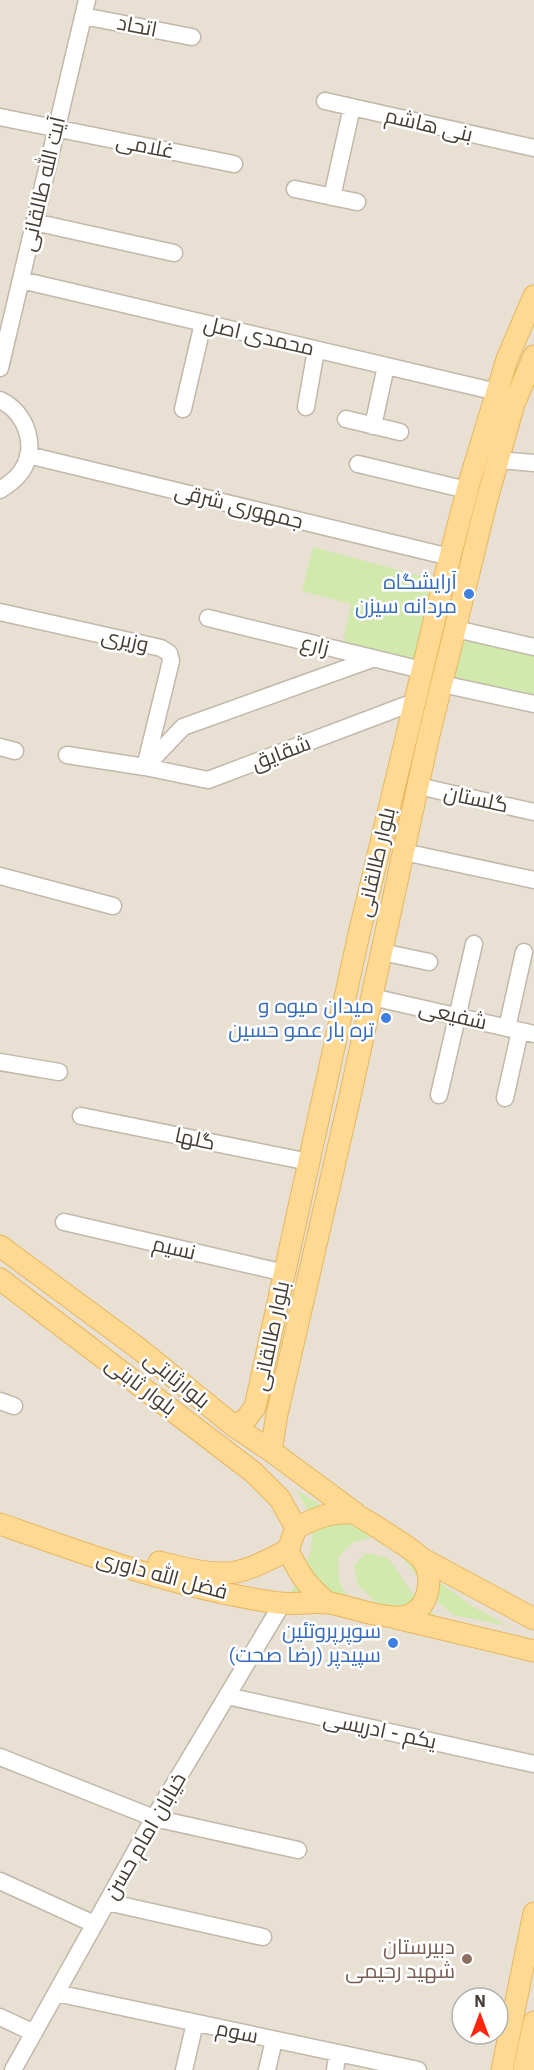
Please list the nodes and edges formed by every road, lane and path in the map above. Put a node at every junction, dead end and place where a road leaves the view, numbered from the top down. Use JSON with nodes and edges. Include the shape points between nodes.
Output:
{"nodes":[{"id":1,"x":85,"y":8,"type":"edge"},
{"id":2,"x":192,"y":37,"type":"dead end"},
{"id":3,"x":325,"y":101,"type":"dead end"},
{"id":4,"x":352,"y":107,"type":"junction"},
{"id":5,"x":0,"y":117,"type":"edge"},
{"id":6,"x":56,"y":128,"type":"junction"},
{"id":7,"x":534,"y":148,"type":"edge"},
{"id":8,"x":234,"y":164,"type":"dead end"},
{"id":9,"x":295,"y":189,"type":"dead end"},
{"id":10,"x":332,"y":197,"type":"junction"},
{"id":11,"x":357,"y":202,"type":"dead end"},
{"id":12,"x":34,"y":222,"type":"junction"},
{"id":13,"x":174,"y":253,"type":"dead end"},
{"id":14,"x":21,"y":280,"type":"junction"},
{"id":15,"x":534,"y":296,"type":"edge"},
{"id":16,"x":203,"y":323,"type":"junction"},
{"id":17,"x":316,"y":350,"type":"junction"},
{"id":18,"x":386,"y":366,"type":"junction"},
{"id":19,"x":532,"y":367,"type":"edge"},
{"id":20,"x":0,"y":368,"type":"edge"},
{"id":21,"x":497,"y":392,"type":"junction"},
{"id":22,"x":0,"y":400,"type":"edge"},
{"id":23,"x":306,"y":407,"type":"dead end"},
{"id":24,"x":183,"y":409,"type":"dead end"},
{"id":25,"x":346,"y":419,"type":"dead end"},
{"id":26,"x":373,"y":426,"type":"junction"},
{"id":27,"x":400,"y":432,"type":"dead end"},
{"id":28,"x":28,"y":455,"type":"junction"},
{"id":29,"x":498,"y":460,"type":"junction"},
{"id":30,"x":534,"y":463,"type":"edge"},
{"id":31,"x":358,"y":464,"type":"dead end"},
{"id":32,"x":0,"y":490,"type":"edge"},
{"id":33,"x":467,"y":490,"type":"junction"},
{"id":34,"x":450,"y":557,"type":"junction"},
{"id":35,"x":0,"y":612,"type":"edge"},
{"id":36,"x":208,"y":618,"type":"dead end"},
{"id":37,"x":456,"y":629,"type":"junction"},
{"id":38,"x":534,"y":647,"type":"edge"},
{"id":39,"x":372,"y":659,"type":"junction"},
{"id":40,"x":422,"y":670,"type":"junction"},
{"id":41,"x":442,"y":684,"type":"junction"},
{"id":42,"x":414,"y":702,"type":"junction"},
{"id":43,"x":534,"y":704,"type":"edge"},
{"id":44,"x":67,"y":755,"type":"dead end"},
{"id":45,"x":144,"y":767,"type":"junction"},
{"id":46,"x":418,"y":786,"type":"junction"},
{"id":47,"x":534,"y":812,"type":"edge"},
{"id":48,"x":404,"y":852,"type":"junction"},
{"id":49,"x":0,"y":876,"type":"edge"},
{"id":50,"x":534,"y":880,"type":"edge"},
{"id":51,"x":113,"y":906,"type":"dead end"},
{"id":52,"x":474,"y":944,"type":"dead end"},
{"id":53,"x":382,"y":952,"type":"junction"},
{"id":54,"x":524,"y":952,"type":"dead end"},
{"id":55,"x":429,"y":962,"type":"dead end"},
{"id":56,"x":372,"y":997,"type":"junction"},
{"id":57,"x":457,"y":1016,"type":"junction"},
{"id":58,"x":520,"y":1031,"type":"edge"},
{"id":59,"x":0,"y":1062,"type":"edge"},
{"id":60,"x":59,"y":1072,"type":"dead end"},
{"id":61,"x":439,"y":1095,"type":"dead end"},
{"id":62,"x":505,"y":1098,"type":"dead end"},
{"id":63,"x":81,"y":1116,"type":"dead end"},
{"id":64,"x":309,"y":1162,"type":"junction"},
{"id":65,"x":64,"y":1222,"type":"dead end"},
{"id":66,"x":0,"y":1246,"type":"edge"},
{"id":67,"x":285,"y":1273,"type":"junction"},
{"id":68,"x":0,"y":1279,"type":"edge"},
{"id":69,"x":255,"y":1407,"type":"junction"},
{"id":70,"x":277,"y":1414,"type":"junction"},
{"id":71,"x":234,"y":1426,"type":"junction"},
{"id":72,"x":272,"y":1451,"type":"junction"},
{"id":73,"x":0,"y":1512,"type":"edge"},
{"id":74,"x":355,"y":1513,"type":"junction"},
{"id":75,"x":0,"y":1524,"type":"edge"},
{"id":76,"x":296,"y":1528,"type":"junction"},
{"id":77,"x":288,"y":1550,"type":"junction"},
{"id":78,"x":422,"y":1558,"type":"junction"},
{"id":79,"x":328,"y":1603,"type":"junction"},
{"id":80,"x":282,"y":1604,"type":"junction"},
{"id":81,"x":393,"y":1617,"type":"junction"},
{"id":82,"x":534,"y":1619,"type":"edge"},
{"id":83,"x":534,"y":1650,"type":"edge"},
{"id":84,"x":227,"y":1696,"type":"junction"},
{"id":85,"x":0,"y":1757,"type":"edge"},
{"id":86,"x":534,"y":1764,"type":"edge"},
{"id":87,"x":153,"y":1818,"type":"junction"},
{"id":88,"x":298,"y":1850,"type":"dead end"},
{"id":89,"x":0,"y":1881,"type":"edge"},
{"id":90,"x":107,"y":1902,"type":"junction"},
{"id":91,"x":534,"y":1913,"type":"edge"},
{"id":92,"x":94,"y":1924,"type":"junction"},
{"id":93,"x":263,"y":1937,"type":"dead end"},
{"id":94,"x":56,"y":1993,"type":"junction"},
{"id":95,"x":0,"y":2017,"type":"edge"},
{"id":96,"x":534,"y":2022,"type":"edge"},
{"id":97,"x":195,"y":2023,"type":"junction"},
{"id":98,"x":34,"y":2032,"type":"junction"},
{"id":99,"x":274,"y":2040,"type":"junction"},
{"id":100,"x":338,"y":2053,"type":"junction"},
{"id":101,"x":13,"y":2070,"type":"edge"},
{"id":102,"x":184,"y":2070,"type":"edge"},
{"id":103,"x":267,"y":2070,"type":"edge"},
{"id":104,"x":335,"y":2070,"type":"edge"},
{"id":105,"x":418,"y":2070,"type":"edge"},
{"id":106,"x":502,"y":2070,"type":"edge"},
{"id":107,"x":524,"y":2070,"type":"edge"}],
"edges":[{"from":1,"to":2,"type":"street","name":"اتحاد"},
{"from":1,"to":6,"type":"street","name":"آیت الله طالقانی"},
{"from":3,"to":4,"type":"street","name":"بنی هاشم"},
{"from":4,"to":7,"type":"street","name":"بنی هاشم"},
{"from":4,"to":10,"type":"street"},
{"from":5,"to":6,"type":"street","name":"غلامی"},
{"from":6,"to":8,"type":"street","name":"غلامی"},
{"from":6,"to":12,"type":"street","name":"آیت الله طالقانی"},
{"from":9,"to":10,"type":"street"},
{"from":10,"to":11,"type":"street"},
{"from":12,"to":13,"type":"street"},
{"from":12,"to":14,"type":"street","name":"آیت الله طالقانی"},
{"from":14,"to":16,"type":"street","name":"محمدی اصل"},
{"from":14,"to":20,"type":"street","name":"آیت الله طالقانی"},
{"from":15,"to":21,"type":"main road","name":"بلوار طالقانی"},
{"from":16,"to":17,"type":"street","name":"محمدی اصل"},
{"from":16,"to":24,"type":"street"},
{"from":17,"to":18,"type":"street","name":"محمدی اصل"},
{"from":17,"to":23,"type":"street"},
{"from":18,"to":21,"type":"street","name":"محمدی اصل"},
{"from":18,"to":26,"type":"street"},
{"from":19,"to":29,"type":"main road","name":"بلوار طالقانی","via":[[514,404]]},
{"from":21,"to":33,"type":"main road","name":"بلوار طالقانی"},
{"from":22,"to":28,"type":"street","via":[[18,413],[26,426]]},
{"from":25,"to":26,"type":"street"},
{"from":26,"to":27,"type":"street"},
{"from":28,"to":32,"type":"street","via":[[23,470]]},
{"from":28,"to":34,"type":"street","name":"جمهوری شرقی"},
{"from":29,"to":30,"type":"street"},
{"from":29,"to":37,"type":"main road","name":"بلوار طالقانی"},
{"from":31,"to":33,"type":"street"},
{"from":33,"to":34,"type":"main road","name":"بلوار طالقانی"},
{"from":34,"to":40,"type":"main road","name":"بلوار طالقانی"},
{"from":35,"to":45,"type":"street","name":"وزیری","via":[[169,653],[171,661]]},
{"from":36,"to":39,"type":"street","name":"زارع"},
{"from":37,"to":38,"type":"street"},
{"from":37,"to":41,"type":"main road","name":"بلوار طالقانی"},
{"from":39,"to":40,"type":"street","name":"زارع"},
{"from":39,"to":45,"type":"street","via":[[183,727]]},
{"from":40,"to":42,"type":"main road","name":"بلوار طالقانی"},
{"from":41,"to":43,"type":"street"},
{"from":41,"to":46,"type":"main road","name":"بلوار طالقانی"},
{"from":42,"to":45,"type":"street","name":"شقایق","via":[[208,780]]},
{"from":42,"to":64,"type":"main road","name":"بلوار طالقانی"},
{"from":44,"to":45,"type":"street","name":"شقایق"},
{"from":46,"to":47,"type":"street","name":"گلستان"},
{"from":46,"to":48,"type":"main road","name":"بلوار طالقانی"},
{"from":48,"to":50,"type":"street"},
{"from":48,"to":53,"type":"main road","name":"بلوار طالقانی"},
{"from":49,"to":51,"type":"street"},
{"from":52,"to":57,"type":"street"},
{"from":53,"to":55,"type":"street"},
{"from":53,"to":56,"type":"main road","name":"بلوار طالقانی"},
{"from":54,"to":58,"type":"street"},
{"from":56,"to":57,"type":"street","name":"شفیعی"},
{"from":56,"to":70,"type":"main road","name":"بلوار طالقانی"},
{"from":57,"to":58,"type":"street","name":"شفیعی"},
{"from":57,"to":61,"type":"street"},
{"from":58,"to":62,"type":"street"},
{"from":59,"to":60,"type":"street"},
{"from":63,"to":64,"type":"street","name":"گلها"},
{"from":64,"to":67,"type":"main road","name":"بلوار طالقانی"},
{"from":65,"to":67,"type":"street","name":"نسیم"},
{"from":66,"to":71,"type":"main road","name":"بلوارثابتی","via":[[138,1348]]},
{"from":67,"to":69,"type":"main road","name":"بلوار طالقانی"},
{"from":68,"to":76,"type":"main road","name":"بلوار ثابتی","via":[[254,1472],[280,1499]]},
{"from":69,"to":70,"type":"main road","via":[[264,1418]]},
{"from":69,"to":71,"type":"main road","name":"بلوار طالقانی"},
{"from":70,"to":72,"type":"main road","name":"بلوار طالقانی"},
{"from":71,"to":72,"type":"main road","name":"بلوارثابتی"},
{"from":72,"to":74,"type":"main road","name":"بلوارثابتی"},
{"from":73,"to":77,"type":"main road","name":"فضل الله داوری","via":[[123,1553],[226,1574]]},
{"from":74,"to":76,"type":"main road","via":[[320,1516]]},
{"from":74,"to":78,"type":"main road"},
{"from":75,"to":80,"type":"main road","name":"فضل الله داوری","via":[[120,1566],[225,1594]]},
{"from":76,"to":77,"type":"main road"},
{"from":77,"to":79,"type":"main road","via":[[310,1589]]},
{"from":78,"to":81,"type":"main road","via":[[430,1580],[428,1593],[412,1614]]},
{"from":78,"to":82,"type":"main road"},
{"from":79,"to":80,"type":"main road","name":"فضل الله داوری"},
{"from":79,"to":81,"type":"main road"},
{"from":80,"to":84,"type":"street","name":"خیابان امام حسن"},
{"from":81,"to":83,"type":"main road"},
{"from":84,"to":86,"type":"street","name":"یکم - ادریسی"},
{"from":84,"to":87,"type":"street","name":"خیابان امام حسن"},
{"from":85,"to":87,"type":"street"},
{"from":87,"to":88,"type":"street"},
{"from":87,"to":90,"type":"street","name":"خیابان امام حسن"},
{"from":89,"to":92,"type":"street"},
{"from":90,"to":92,"type":"street","name":"خیابان امام حسن"},
{"from":90,"to":93,"type":"street"},
{"from":91,"to":106,"type":"main road"},
{"from":92,"to":94,"type":"street","name":"خیابان امام حسن"},
{"from":94,"to":97,"type":"street","name":"سوم"},
{"from":94,"to":98,"type":"street","name":"خیابان امام حسن"},
{"from":95,"to":98,"type":"street"},
{"from":96,"to":107,"type":"main road"},
{"from":97,"to":99,"type":"street","name":"سوم"},
{"from":97,"to":102,"type":"street"},
{"from":98,"to":101,"type":"street","name":"خیابان امام حسن"},
{"from":99,"to":100,"type":"street","name":"سوم"},
{"from":99,"to":103,"type":"street"},
{"from":100,"to":104,"type":"street"},
{"from":100,"to":105,"type":"street","name":"سوم"}]}
